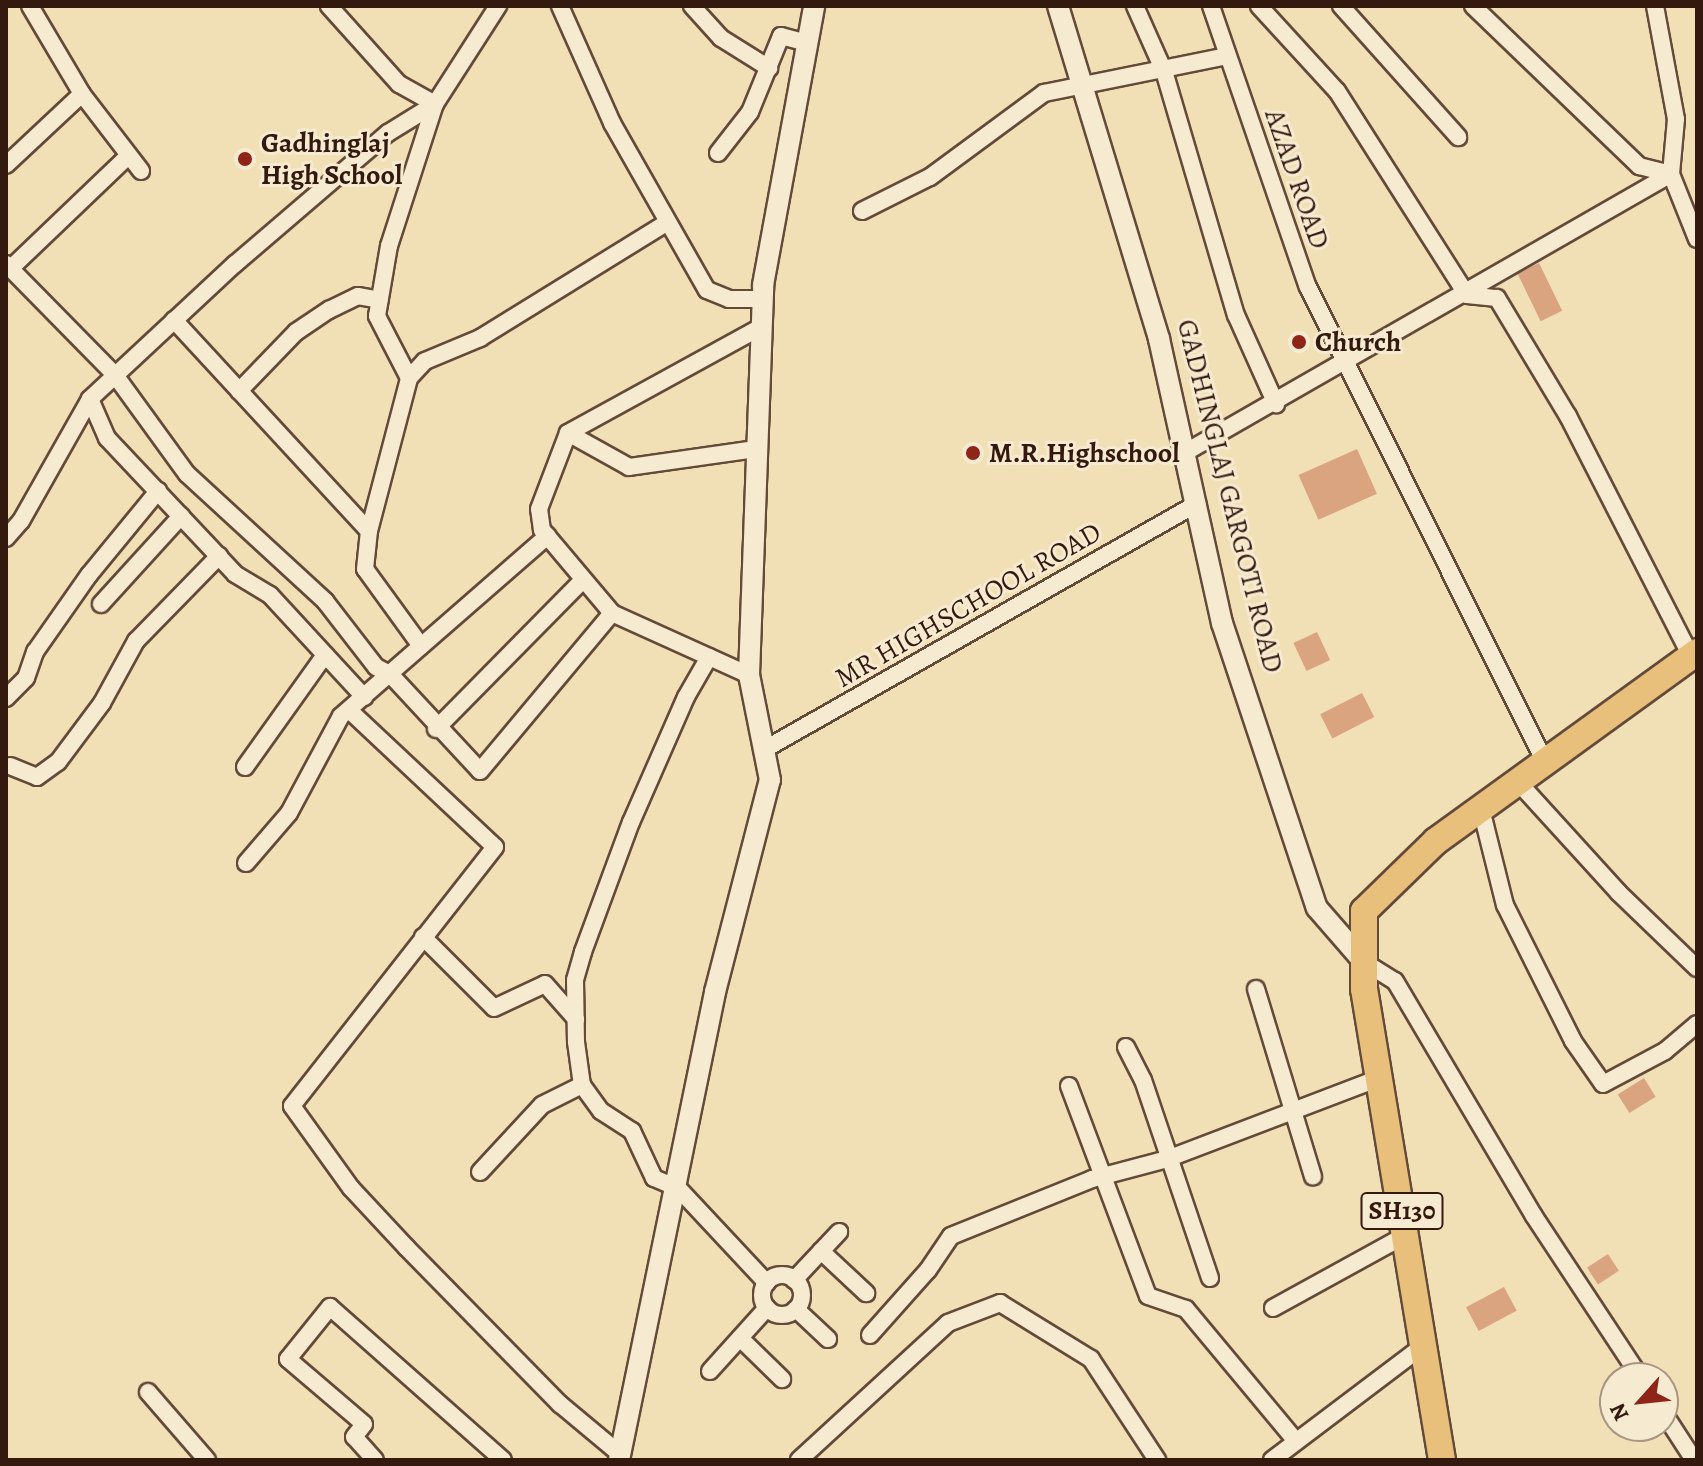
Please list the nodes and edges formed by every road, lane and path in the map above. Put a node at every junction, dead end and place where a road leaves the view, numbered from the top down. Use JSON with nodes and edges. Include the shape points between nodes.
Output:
{"nodes":[{"id":1,"x":30,"y":6,"type":"edge"},
{"id":2,"x":329,"y":6,"type":"edge"},
{"id":3,"x":498,"y":6,"type":"edge"},
{"id":4,"x":560,"y":6,"type":"edge"},
{"id":5,"x":692,"y":6,"type":"edge"},
{"id":6,"x":814,"y":6,"type":"edge"},
{"id":7,"x":1058,"y":6,"type":"edge"},
{"id":8,"x":1135,"y":6,"type":"edge"},
{"id":9,"x":1211,"y":6,"type":"edge"},
{"id":10,"x":1259,"y":6,"type":"edge"},
{"id":11,"x":1341,"y":6,"type":"edge"},
{"id":12,"x":1473,"y":6,"type":"edge"},
{"id":13,"x":1655,"y":6,"type":"edge"},
{"id":14,"x":807,"y":43,"type":"junction"},
{"id":15,"x":1227,"y":56,"type":"junction"},
{"id":16,"x":769,"y":68,"type":"junction"},
{"id":17,"x":1163,"y":70,"type":"junction"},
{"id":18,"x":1084,"y":87,"type":"junction"},
{"id":19,"x":82,"y":94,"type":"junction"},
{"id":20,"x":435,"y":104,"type":"junction"},
{"id":21,"x":1458,"y":137,"type":"dead end"},
{"id":22,"x":718,"y":153,"type":"dead end"},
{"id":23,"x":128,"y":156,"type":"junction"},
{"id":24,"x":6,"y":165,"type":"edge"},
{"id":25,"x":141,"y":171,"type":"dead end"},
{"id":26,"x":1671,"y":174,"type":"junction"},
{"id":27,"x":862,"y":211,"type":"dead end"},
{"id":28,"x":666,"y":223,"type":"junction"},
{"id":29,"x":1697,"y":239,"type":"edge"},
{"id":30,"x":8,"y":266,"type":"edge"},
{"id":31,"x":1467,"y":295,"type":"junction"},
{"id":32,"x":762,"y":299,"type":"junction"},
{"id":33,"x":380,"y":300,"type":"junction"},
{"id":34,"x":174,"y":320,"type":"junction"},
{"id":35,"x":761,"y":327,"type":"junction"},
{"id":36,"x":1345,"y":365,"type":"junction"},
{"id":37,"x":115,"y":375,"type":"junction"},
{"id":38,"x":409,"y":378,"type":"junction"},
{"id":39,"x":239,"y":391,"type":"junction"},
{"id":40,"x":90,"y":399,"type":"junction"},
{"id":41,"x":1276,"y":404,"type":"junction"},
{"id":42,"x":568,"y":433,"type":"junction"},
{"id":43,"x":755,"y":449,"type":"junction"},
{"id":44,"x":1186,"y":452,"type":"junction"},
{"id":45,"x":158,"y":491,"type":"junction"},
{"id":46,"x":1197,"y":504,"type":"junction"},
{"id":47,"x":181,"y":516,"type":"junction"},
{"id":48,"x":369,"y":531,"type":"junction"},
{"id":49,"x":547,"y":536,"type":"junction"},
{"id":50,"x":6,"y":538,"type":"edge"},
{"id":51,"x":219,"y":556,"type":"junction"},
{"id":52,"x":582,"y":581,"type":"junction"},
{"id":53,"x":101,"y":604,"type":"dead end"},
{"id":54,"x":612,"y":613,"type":"junction"},
{"id":55,"x":421,"y":646,"type":"junction"},
{"id":56,"x":1694,"y":654,"type":"edge"},
{"id":57,"x":325,"y":655,"type":"junction"},
{"id":58,"x":709,"y":657,"type":"junction"},
{"id":59,"x":390,"y":674,"type":"junction"},
{"id":60,"x":749,"y":675,"type":"junction"},
{"id":61,"x":364,"y":697,"type":"junction"},
{"id":62,"x":6,"y":698,"type":"edge"},
{"id":63,"x":349,"y":710,"type":"junction"},
{"id":64,"x":436,"y":729,"type":"junction"},
{"id":65,"x":766,"y":749,"type":"junction"},
{"id":66,"x":1545,"y":762,"type":"junction"},
{"id":67,"x":10,"y":766,"type":"dead end"},
{"id":68,"x":245,"y":767,"type":"dead end"},
{"id":69,"x":1518,"y":782,"type":"junction"},
{"id":70,"x":1481,"y":809,"type":"junction"},
{"id":71,"x":246,"y":863,"type":"dead end"},
{"id":72,"x":423,"y":937,"type":"junction"},
{"id":73,"x":1364,"y":962,"type":"junction"},
{"id":74,"x":1697,"y":968,"type":"edge"},
{"id":75,"x":1256,"y":989,"type":"dead end"},
{"id":76,"x":576,"y":1019,"type":"junction"},
{"id":77,"x":1697,"y":1024,"type":"edge"},
{"id":78,"x":1126,"y":1047,"type":"dead end"},
{"id":79,"x":1379,"y":1078,"type":"junction"},
{"id":80,"x":582,"y":1085,"type":"junction"},
{"id":81,"x":1069,"y":1086,"type":"dead end"},
{"id":82,"x":1291,"y":1113,"type":"junction"},
{"id":83,"x":1167,"y":1159,"type":"junction"},
{"id":84,"x":480,"y":1172,"type":"dead end"},
{"id":85,"x":1100,"y":1177,"type":"junction"},
{"id":86,"x":1313,"y":1177,"type":"dead end"},
{"id":87,"x":678,"y":1188,"type":"junction"},
{"id":88,"x":839,"y":1232,"type":"dead end"},
{"id":89,"x":1406,"y":1235,"type":"junction"},
{"id":90,"x":821,"y":1251,"type":"junction"},
{"id":91,"x":1210,"y":1278,"type":"dead end"},
{"id":92,"x":794,"y":1280,"type":"junction"},
{"id":93,"x":767,"y":1283,"type":"junction"},
{"id":94,"x":866,"y":1293,"type":"dead end"},
{"id":95,"x":767,"y":1308,"type":"junction"},
{"id":96,"x":1273,"y":1308,"type":"dead end"},
{"id":97,"x":796,"y":1309,"type":"junction"},
{"id":98,"x":870,"y":1335,"type":"dead end"},
{"id":99,"x":740,"y":1338,"type":"junction"},
{"id":100,"x":828,"y":1339,"type":"dead end"},
{"id":101,"x":1424,"y":1345,"type":"junction"},
{"id":102,"x":1630,"y":1362,"type":"edge"},
{"id":103,"x":710,"y":1371,"type":"dead end"},
{"id":104,"x":782,"y":1379,"type":"dead end"},
{"id":105,"x":148,"y":1392,"type":"dead end"},
{"id":106,"x":1679,"y":1437,"type":"edge"},
{"id":107,"x":1296,"y":1441,"type":"junction"},
{"id":108,"x":485,"y":1454,"type":"edge"},
{"id":109,"x":620,"y":1457,"type":"edge"},
{"id":110,"x":207,"y":1460,"type":"edge"},
{"id":111,"x":375,"y":1460,"type":"edge"},
{"id":112,"x":503,"y":1460,"type":"edge"},
{"id":113,"x":799,"y":1460,"type":"edge"},
{"id":114,"x":1157,"y":1460,"type":"edge"},
{"id":115,"x":1272,"y":1460,"type":"edge"},
{"id":116,"x":1442,"y":1460,"type":"edge"},
{"id":117,"x":1694,"y":1460,"type":"edge"}],
"edges":[{"from":1,"to":19,"type":"street"},
{"from":2,"to":20,"type":"street","via":[[399,84]]},
{"from":3,"to":20,"type":"street"},
{"from":4,"to":28,"type":"street","via":[[612,123]]},
{"from":5,"to":16,"type":"street","via":[[721,38]]},
{"from":6,"to":14,"type":"street"},
{"from":7,"to":18,"type":"street","name":"GADHINGLAJ GARGOTI ROAD"},
{"from":8,"to":17,"type":"street"},
{"from":9,"to":15,"type":"street","name":"AZAD ROAD"},
{"from":10,"to":31,"type":"street","via":[[1337,91]]},
{"from":11,"to":21,"type":"street"},
{"from":12,"to":26,"type":"street","via":[[1639,166]]},
{"from":13,"to":26,"type":"street","via":[[1676,119]]},
{"from":14,"to":16,"type":"street","via":[[781,36]]},
{"from":14,"to":32,"type":"street"},
{"from":15,"to":17,"type":"street"},
{"from":15,"to":36,"type":"street","name":"AZAD ROAD","via":[[1308,287]]},
{"from":16,"to":22,"type":"street","via":[[750,112]]},
{"from":17,"to":18,"type":"street"},
{"from":17,"to":41,"type":"street","via":[[1236,315]]},
{"from":18,"to":27,"type":"street","via":[[1044,93],[930,177]]},
{"from":18,"to":44,"type":"street","name":"GADHINGLAJ GARGOTI ROAD","via":[[1159,339]]},
{"from":19,"to":23,"type":"street"},
{"from":19,"to":24,"type":"street"},
{"from":20,"to":33,"type":"street","via":[[389,246]]},
{"from":20,"to":34,"type":"street","via":[[388,133]]},
{"from":23,"to":25,"type":"street"},
{"from":23,"to":30,"type":"street"},
{"from":26,"to":29,"type":"street"},
{"from":26,"to":31,"type":"street"},
{"from":28,"to":32,"type":"street","via":[[707,290],[729,299]]},
{"from":28,"to":38,"type":"street","via":[[480,338],[425,361]]},
{"from":30,"to":37,"type":"street"},
{"from":31,"to":36,"type":"street"},
{"from":31,"to":56,"type":"street","via":[[1497,298],[1568,416]]},
{"from":32,"to":35,"type":"street"},
{"from":33,"to":38,"type":"street","via":[[377,316]]},
{"from":33,"to":39,"type":"street","via":[[358,296],[329,310],[296,332]]},
{"from":34,"to":37,"type":"street"},
{"from":34,"to":39,"type":"street"},
{"from":35,"to":42,"type":"street"},
{"from":35,"to":43,"type":"street"},
{"from":36,"to":41,"type":"street"},
{"from":36,"to":66,"type":"street","name":"AZAD ROAD"},
{"from":37,"to":40,"type":"street"},
{"from":37,"to":59,"type":"street","via":[[187,474],[325,601],[376,667]]},
{"from":38,"to":48,"type":"street"},
{"from":39,"to":48,"type":"street"},
{"from":40,"to":45,"type":"street","via":[[107,438]]},
{"from":40,"to":50,"type":"street"},
{"from":41,"to":44,"type":"street"},
{"from":42,"to":43,"type":"street","via":[[629,467]]},
{"from":42,"to":49,"type":"street","via":[[539,509]]},
{"from":43,"to":60,"type":"street"},
{"from":44,"to":46,"type":"street","name":"GADHINGLAJ GARGOTI ROAD"},
{"from":45,"to":47,"type":"street"},
{"from":45,"to":62,"type":"street","via":[[89,575],[35,652],[26,678]]},
{"from":46,"to":65,"type":"street","name":"MR HIGHSCHOOL ROAD"},
{"from":46,"to":73,"type":"street","name":"GADHINGLAJ GARGOTI ROAD","via":[[1222,623],[1317,908]]},
{"from":47,"to":51,"type":"street"},
{"from":47,"to":53,"type":"street"},
{"from":48,"to":55,"type":"street","via":[[365,569]]},
{"from":49,"to":52,"type":"street"},
{"from":49,"to":55,"type":"street"},
{"from":51,"to":57,"type":"street","via":[[235,574],[270,595]]},
{"from":51,"to":67,"type":"street","via":[[136,641],[102,703],[58,762],[37,777]]},
{"from":52,"to":54,"type":"street"},
{"from":52,"to":64,"type":"street"},
{"from":54,"to":58,"type":"street"},
{"from":54,"to":64,"type":"street","via":[[480,771]]},
{"from":55,"to":59,"type":"street"},
{"from":56,"to":66,"type":"main road","number":"SH130"},
{"from":57,"to":61,"type":"street"},
{"from":57,"to":68,"type":"street"},
{"from":58,"to":60,"type":"street"},
{"from":58,"to":76,"type":"street","via":[[637,809],[583,952],[575,980]]},
{"from":59,"to":61,"type":"street"},
{"from":59,"to":64,"type":"street"},
{"from":60,"to":65,"type":"street"},
{"from":61,"to":63,"type":"street"},
{"from":63,"to":71,"type":"street","via":[[289,813]]},
{"from":63,"to":72,"type":"street","via":[[495,847]]},
{"from":65,"to":87,"type":"street","via":[[770,780],[715,992]]},
{"from":66,"to":69,"type":"main road","number":"SH130"},
{"from":69,"to":70,"type":"main road","number":"SH130"},
{"from":69,"to":74,"type":"street","via":[[1619,893]]},
{"from":70,"to":73,"type":"main road","number":"SH130","via":[[1436,841],[1364,911]]},
{"from":70,"to":77,"type":"street","via":[[1505,905],[1573,1041],[1603,1084],[1665,1051]]},
{"from":72,"to":76,"type":"street","via":[[494,1008],[545,984]]},
{"from":72,"to":109,"type":"street","via":[[292,1106],[351,1188],[407,1248],[560,1404]]},
{"from":73,"to":79,"type":"main road","number":"SH130"},
{"from":73,"to":102,"type":"street","via":[[1395,981],[1534,1216]]},
{"from":75,"to":82,"type":"street"},
{"from":76,"to":80,"type":"street"},
{"from":78,"to":83,"type":"street","via":[[1143,1080]]},
{"from":79,"to":82,"type":"street"},
{"from":79,"to":89,"type":"main road","number":"SH130"},
{"from":80,"to":84,"type":"street","via":[[542,1105]]},
{"from":80,"to":87,"type":"street","via":[[601,1111],[632,1131],[654,1178]]},
{"from":81,"to":85,"type":"street"},
{"from":82,"to":83,"type":"street"},
{"from":82,"to":86,"type":"street"},
{"from":83,"to":85,"type":"street"},
{"from":83,"to":91,"type":"street"},
{"from":85,"to":98,"type":"street","via":[[951,1236]]},
{"from":85,"to":107,"type":"street","via":[[1148,1296],[1186,1309]]},
{"from":87,"to":93,"type":"street"},
{"from":87,"to":109,"type":"street"},
{"from":88,"to":90,"type":"street"},
{"from":89,"to":96,"type":"street"},
{"from":89,"to":101,"type":"main road","number":"SH130"},
{"from":90,"to":92,"type":"street"},
{"from":90,"to":94,"type":"street"},
{"from":92,"to":93,"type":"street","via":[[783,1276]]},
{"from":92,"to":97,"type":"street","via":[[801,1291]]},
{"from":93,"to":95,"type":"street","via":[[762,1296]]},
{"from":95,"to":97,"type":"street","via":[[778,1315]]},
{"from":95,"to":99,"type":"street"},
{"from":97,"to":100,"type":"street"},
{"from":99,"to":103,"type":"street"},
{"from":99,"to":104,"type":"street"},
{"from":101,"to":107,"type":"street"},
{"from":101,"to":116,"type":"main road","number":"SH130"},
{"from":105,"to":110,"type":"street"},
{"from":106,"to":117,"type":"street"},
{"from":107,"to":115,"type":"street"},
{"from":108,"to":111,"type":"street","via":[[330,1307],[288,1359],[364,1424],[354,1437]]},
{"from":108,"to":112,"type":"street"},
{"from":113,"to":114,"type":"street","via":[[948,1323],[1000,1303],[1091,1359]]}]}
